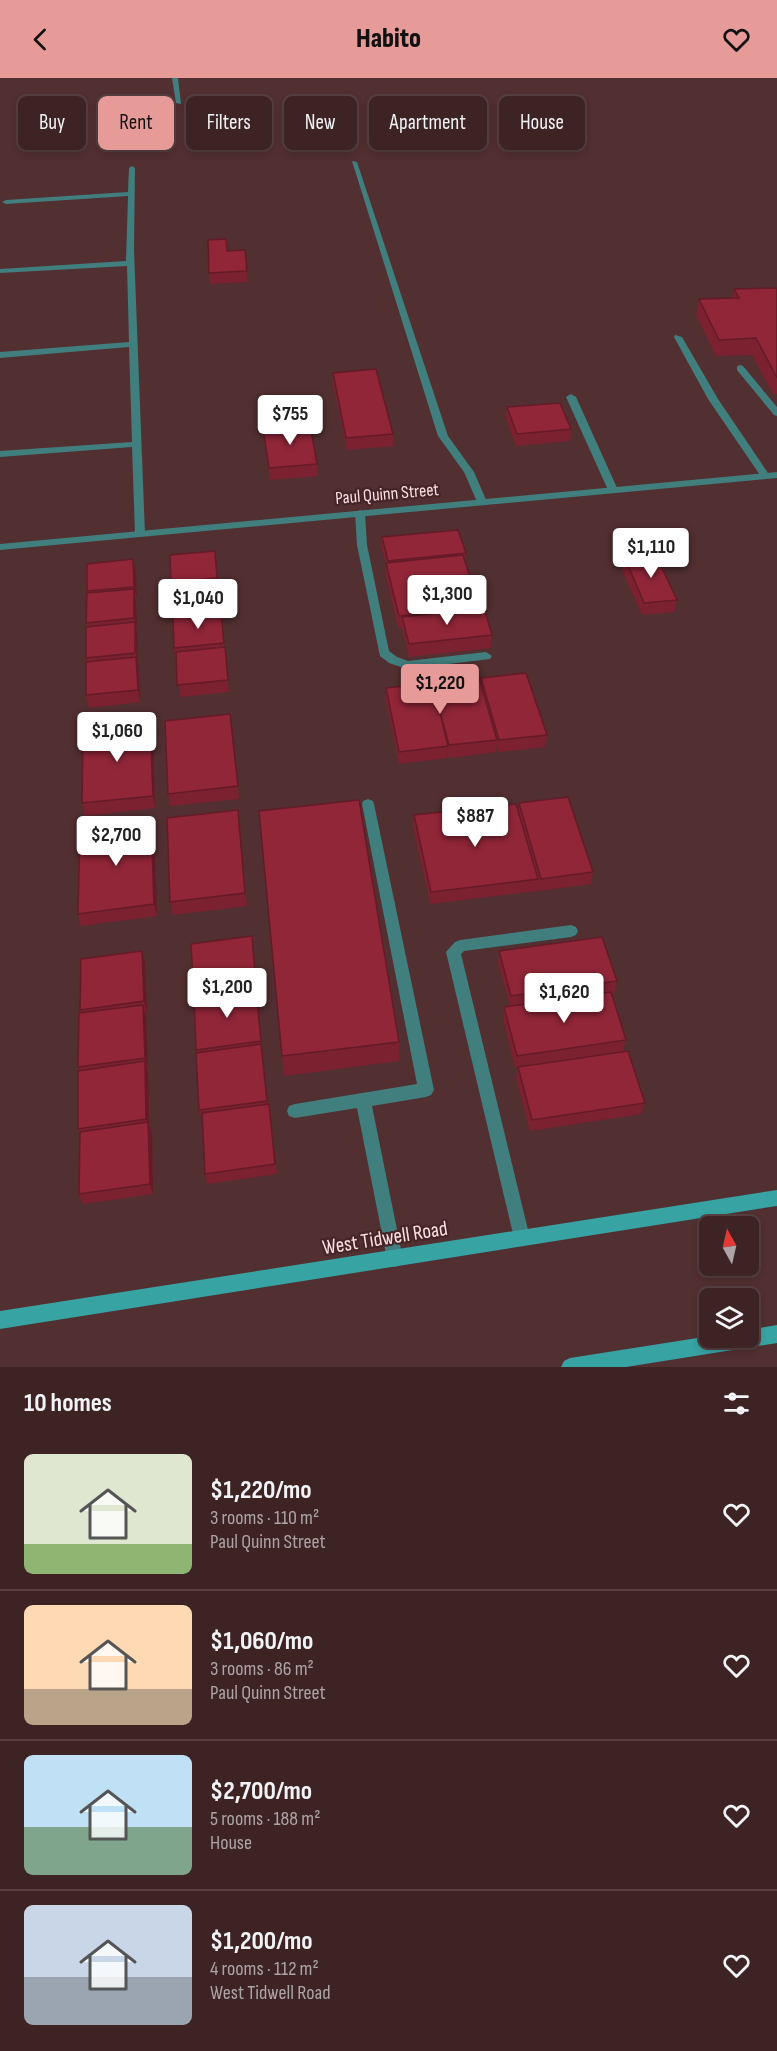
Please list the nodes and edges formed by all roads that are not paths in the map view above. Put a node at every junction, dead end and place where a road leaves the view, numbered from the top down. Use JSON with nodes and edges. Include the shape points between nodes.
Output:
{"nodes":[{"id":1,"x":175,"y":78,"type":"edge"},
{"id":2,"x":179,"y":103,"type":"dead end"},
{"id":3,"x":354,"y":162,"type":"dead end"},
{"id":4,"x":132,"y":168,"type":"dead end"},
{"id":5,"x":131,"y":194,"type":"junction"},
{"id":6,"x":6,"y":202,"type":"dead end"},
{"id":7,"x":130,"y":263,"type":"junction"},
{"id":8,"x":0,"y":271,"type":"edge"},
{"id":9,"x":678,"y":337,"type":"dead end"},
{"id":10,"x":133,"y":344,"type":"junction"},
{"id":11,"x":0,"y":355,"type":"edge"},
{"id":12,"x":740,"y":368,"type":"dead end"},
{"id":13,"x":571,"y":397,"type":"dead end"},
{"id":14,"x":777,"y":413,"type":"edge"},
{"id":15,"x":136,"y":444,"type":"junction"},
{"id":16,"x":0,"y":454,"type":"edge"},
{"id":17,"x":777,"y":475,"type":"edge"},
{"id":18,"x":765,"y":476,"type":"junction"},
{"id":19,"x":613,"y":490,"type":"junction"},
{"id":20,"x":482,"y":502,"type":"junction"},
{"id":21,"x":360,"y":513,"type":"junction"},
{"id":22,"x":140,"y":534,"type":"junction"},
{"id":23,"x":0,"y":547,"type":"edge"},
{"id":24,"x":486,"y":656,"type":"dead end"},
{"id":25,"x":368,"y":804,"type":"dead end"},
{"id":26,"x":571,"y":931,"type":"dead end"},
{"id":27,"x":363,"y":1100,"type":"junction"},
{"id":28,"x":296,"y":1111,"type":"dead end"},
{"id":29,"x":777,"y":1198,"type":"edge"},
{"id":30,"x":522,"y":1238,"type":"junction"},
{"id":31,"x":396,"y":1259,"type":"junction"},
{"id":32,"x":0,"y":1320,"type":"edge"},
{"id":33,"x":777,"y":1334,"type":"edge"},
{"id":34,"x":570,"y":1367,"type":"edge"}],
"edges":[{"from":1,"to":2,"type":"street"},
{"from":3,"to":20,"type":"street","via":[[443,436],[469,472]]},
{"from":4,"to":5,"type":"street"},
{"from":5,"to":6,"type":"street"},
{"from":5,"to":7,"type":"street"},
{"from":7,"to":8,"type":"street"},
{"from":7,"to":10,"type":"street"},
{"from":9,"to":18,"type":"street","via":[[713,399]]},
{"from":10,"to":11,"type":"street"},
{"from":10,"to":15,"type":"street"},
{"from":12,"to":14,"type":"street"},
{"from":13,"to":19,"type":"street"},
{"from":15,"to":16,"type":"street"},
{"from":15,"to":22,"type":"street"},
{"from":17,"to":18,"type":"street","name":"Paul Quinn Street"},
{"from":18,"to":19,"type":"street","name":"Paul Quinn Street"},
{"from":19,"to":20,"type":"street","name":"Paul Quinn Street"},
{"from":20,"to":21,"type":"street","name":"Paul Quinn Street"},
{"from":21,"to":22,"type":"street","name":"Paul Quinn Street"},
{"from":21,"to":24,"type":"street","via":[[362,545],[384,653],[406,665]]},
{"from":22,"to":23,"type":"street","name":"Paul Quinn Street"},
{"from":25,"to":27,"type":"street","via":[[426,1090]]},
{"from":26,"to":30,"type":"street","via":[[460,946],[453,952]]},
{"from":27,"to":28,"type":"street"},
{"from":27,"to":31,"type":"street"},
{"from":29,"to":30,"type":"main road","name":"West Tidwell Road"},
{"from":30,"to":31,"type":"main road","name":"West Tidwell Road"},
{"from":31,"to":32,"type":"main road","name":"West Tidwell Road"},
{"from":33,"to":34,"type":"main road"}]}
